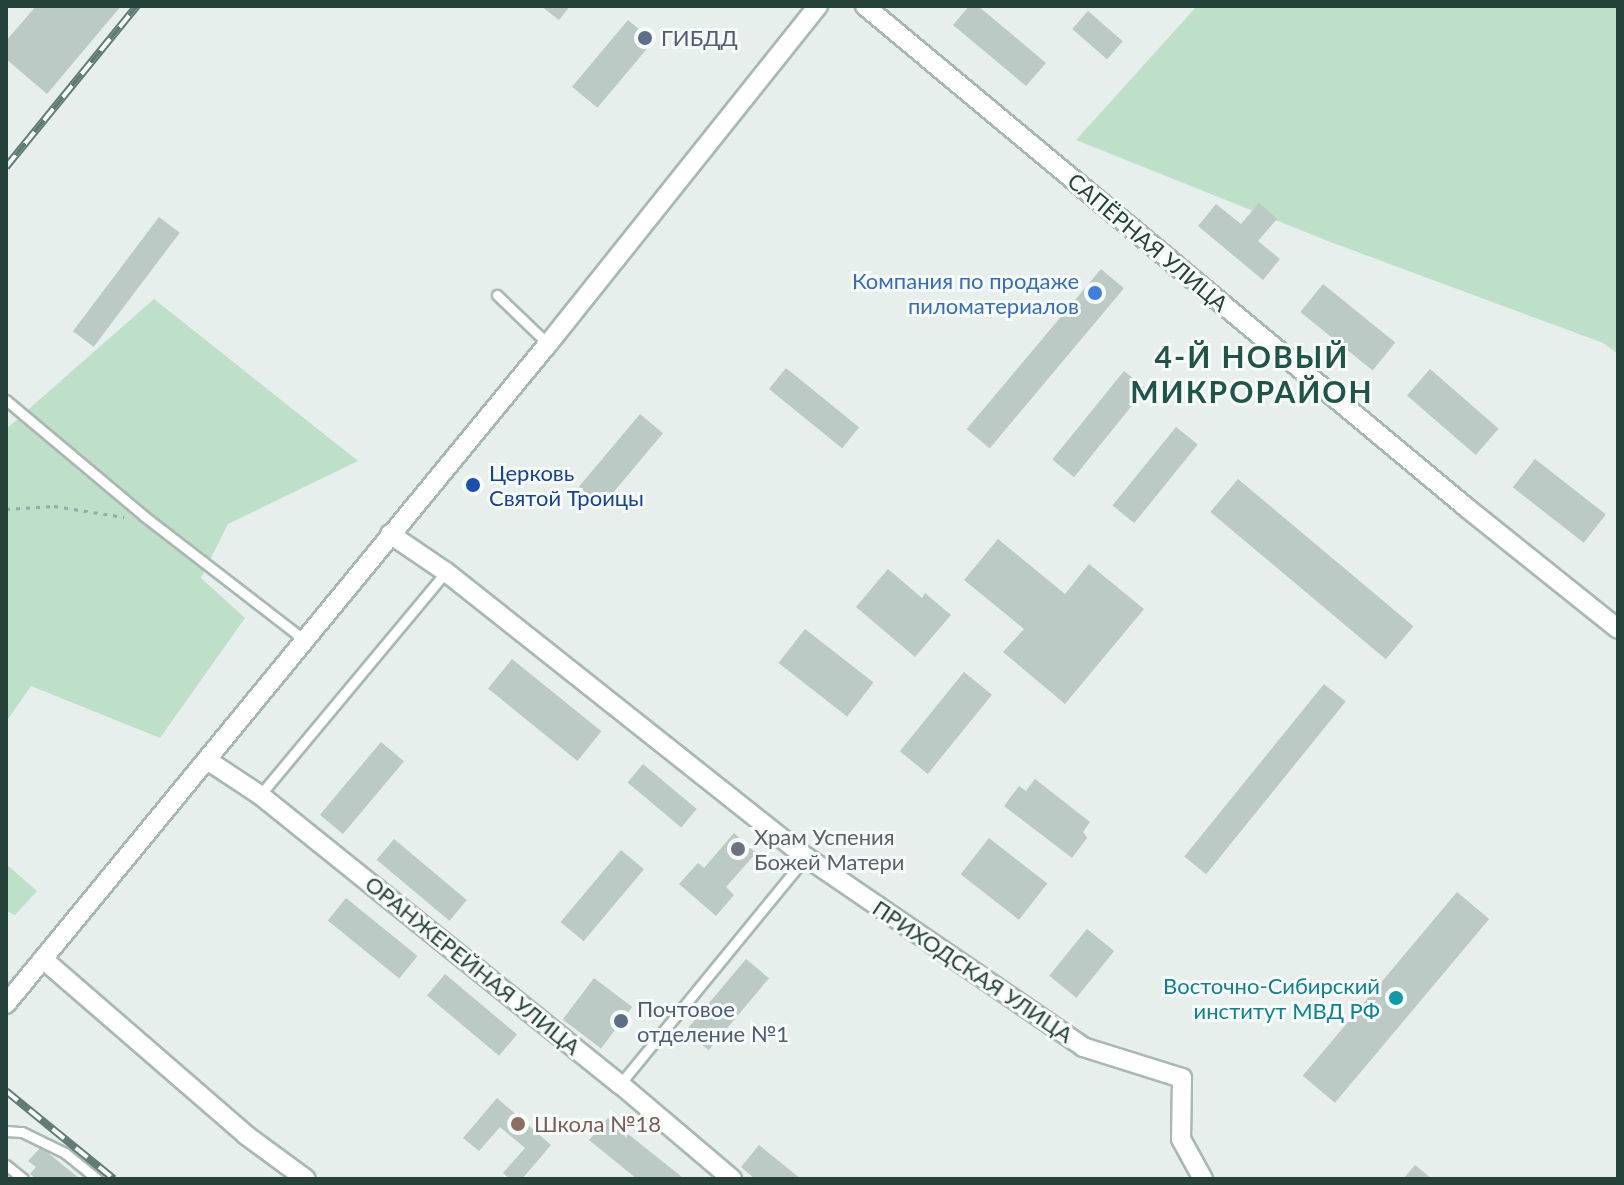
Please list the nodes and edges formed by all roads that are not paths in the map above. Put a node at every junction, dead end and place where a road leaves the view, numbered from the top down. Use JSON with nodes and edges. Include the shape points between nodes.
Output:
{"nodes":[{"id":1,"x":865,"y":6,"type":"edge"},
{"id":2,"x":816,"y":7,"type":"edge"},
{"id":3,"x":497,"y":295,"type":"dead end"},
{"id":4,"x":548,"y":344,"type":"junction"},
{"id":5,"x":6,"y":400,"type":"edge"},
{"id":6,"x":390,"y":534,"type":"junction"},
{"id":7,"x":446,"y":572,"type":"junction"},
{"id":8,"x":1618,"y":629,"type":"edge"},
{"id":9,"x":303,"y":639,"type":"junction"},
{"id":10,"x":207,"y":760,"type":"junction"},
{"id":11,"x":260,"y":795,"type":"junction"},
{"id":12,"x":806,"y":857,"type":"junction"},
{"id":13,"x":43,"y":959,"type":"junction"},
{"id":14,"x":6,"y":1004,"type":"edge"},
{"id":15,"x":620,"y":1084,"type":"junction"},
{"id":16,"x":6,"y":1131,"type":"edge"},
{"id":17,"x":6,"y":1165,"type":"edge"},
{"id":18,"x":23,"y":1179,"type":"edge"},
{"id":19,"x":97,"y":1179,"type":"edge"},
{"id":20,"x":306,"y":1179,"type":"edge"},
{"id":21,"x":732,"y":1179,"type":"edge"},
{"id":22,"x":1203,"y":1179,"type":"edge"}],
"edges":[{"from":1,"to":8,"type":"street","name":"САПЁРНАЯ УЛИЦА"},
{"from":2,"to":4,"type":"street"},
{"from":3,"to":4,"type":"lane"},
{"from":4,"to":6,"type":"street"},
{"from":5,"to":9,"type":"lane"},
{"from":6,"to":7,"type":"street","name":"ПРИХОДСКАЯ УЛИЦА"},
{"from":6,"to":9,"type":"street"},
{"from":7,"to":11,"type":"lane"},
{"from":7,"to":12,"type":"street","name":"ПРИХОДСКАЯ УЛИЦА"},
{"from":9,"to":10,"type":"street"},
{"from":10,"to":11,"type":"street","name":"ОРАНЖЕРЕЙНАЯ УЛИЦА"},
{"from":10,"to":13,"type":"street"},
{"from":11,"to":15,"type":"street","name":"ОРАНЖЕРЕЙНАЯ УЛИЦА"},
{"from":12,"to":15,"type":"lane"},
{"from":12,"to":22,"type":"street","name":"ПРИХОДСКАЯ УЛИЦА","via":[[1083,1047],[1182,1078],[1181,1139]]},
{"from":13,"to":14,"type":"street"},
{"from":13,"to":20,"type":"street","via":[[246,1135]]},
{"from":15,"to":21,"type":"street","name":"ОРАНЖЕРЕЙНАЯ УЛИЦА"},
{"from":16,"to":19,"type":"lane","via":[[22,1132],[65,1153]]},
{"from":17,"to":18,"type":"lane"}]}
